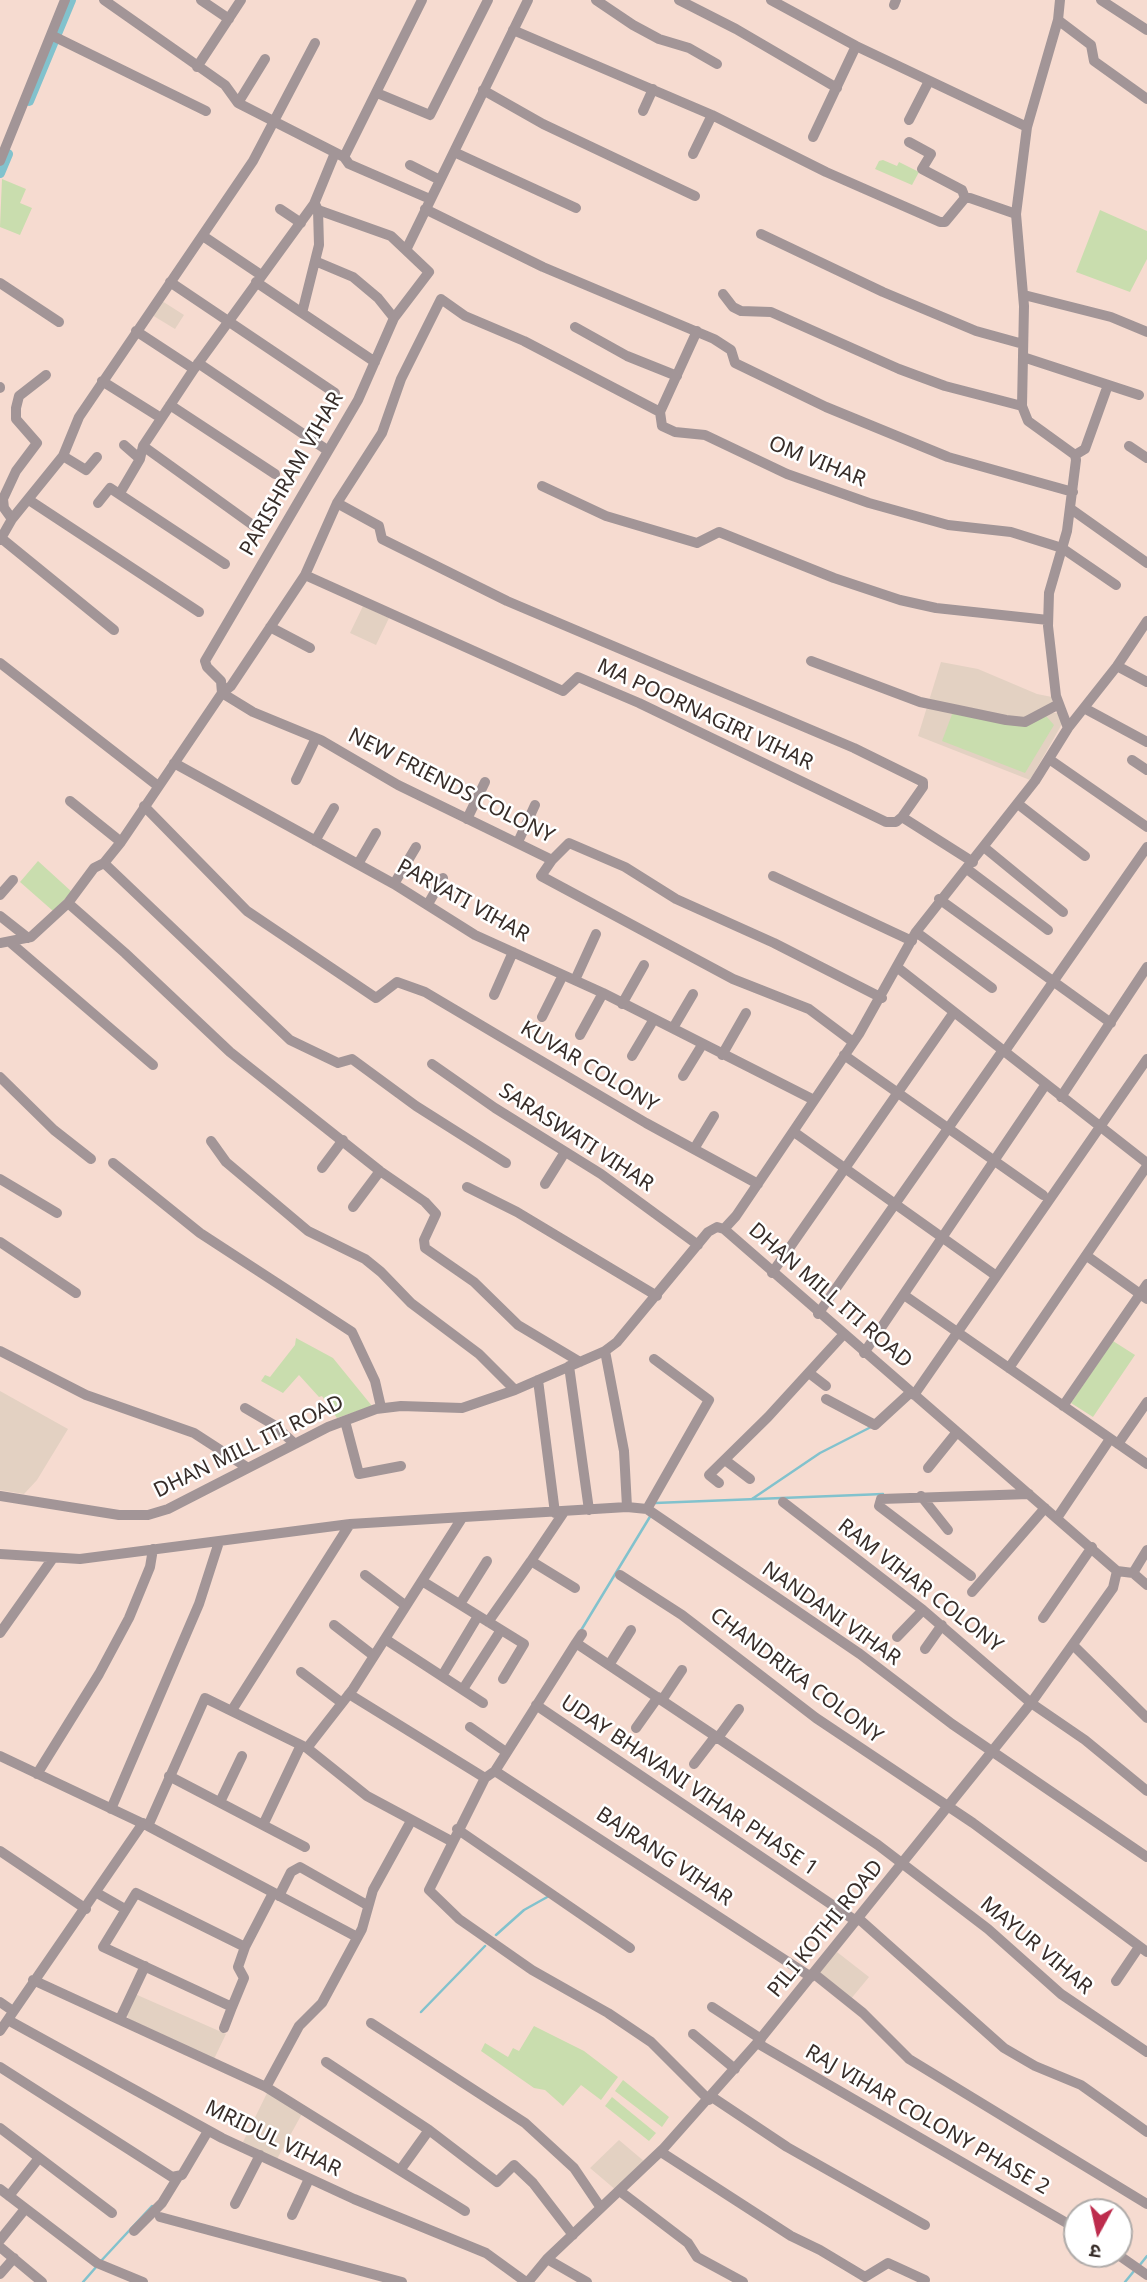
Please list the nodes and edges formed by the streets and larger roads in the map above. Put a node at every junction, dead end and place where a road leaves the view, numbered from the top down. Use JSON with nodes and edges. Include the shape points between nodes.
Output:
{"nodes":[{"id":1,"x":65,"y":0,"type":"edge"},
{"id":2,"x":104,"y":0,"type":"edge"},
{"id":3,"x":201,"y":0,"type":"edge"},
{"id":4,"x":241,"y":0,"type":"edge"},
{"id":5,"x":422,"y":0,"type":"edge"},
{"id":6,"x":488,"y":0,"type":"edge"},
{"id":7,"x":528,"y":0,"type":"edge"},
{"id":8,"x":596,"y":0,"type":"edge"},
{"id":9,"x":679,"y":0,"type":"edge"},
{"id":10,"x":771,"y":0,"type":"edge"},
{"id":11,"x":1060,"y":0,"type":"edge"},
{"id":12,"x":1101,"y":0,"type":"edge"},
{"id":13,"x":229,"y":19,"type":"junction"},
{"id":14,"x":1058,"y":20,"type":"junction"},
{"id":15,"x":513,"y":30,"type":"junction"},
{"id":16,"x":1147,"y":30,"type":"edge"},
{"id":17,"x":55,"y":37,"type":"junction"},
{"id":18,"x":315,"y":43,"type":"dead end"},
{"id":19,"x":856,"y":46,"type":"junction"},
{"id":20,"x":265,"y":59,"type":"dead end"},
{"id":21,"x":717,"y":64,"type":"dead end"},
{"id":22,"x":197,"y":67,"type":"junction"},
{"id":23,"x":929,"y":81,"type":"junction"},
{"id":24,"x":837,"y":88,"type":"junction"},
{"id":25,"x":653,"y":89,"type":"junction"},
{"id":26,"x":483,"y":90,"type":"junction"},
{"id":27,"x":377,"y":93,"type":"junction"},
{"id":28,"x":1147,"y":99,"type":"edge"},
{"id":29,"x":238,"y":103,"type":"junction"},
{"id":30,"x":206,"y":111,"type":"dead end"},
{"id":31,"x":643,"y":111,"type":"dead end"},
{"id":32,"x":712,"y":116,"type":"junction"},
{"id":33,"x":909,"y":120,"type":"dead end"},
{"id":34,"x":274,"y":123,"type":"junction"},
{"id":35,"x":1027,"y":127,"type":"junction"},
{"id":36,"x":813,"y":137,"type":"dead end"},
{"id":37,"x":909,"y":142,"type":"dead end"},
{"id":38,"x":454,"y":152,"type":"junction"},
{"id":39,"x":693,"y":154,"type":"dead end"},
{"id":40,"x":339,"y":155,"type":"junction"},
{"id":41,"x":0,"y":161,"type":"edge"},
{"id":42,"x":410,"y":165,"type":"dead end"},
{"id":43,"x":440,"y":180,"type":"junction"},
{"id":44,"x":695,"y":196,"type":"dead end"},
{"id":45,"x":965,"y":198,"type":"junction"},
{"id":46,"x":430,"y":199,"type":"junction"},
{"id":47,"x":316,"y":207,"type":"junction"},
{"id":48,"x":576,"y":208,"type":"dead end"},
{"id":49,"x":280,"y":209,"type":"dead end"},
{"id":50,"x":425,"y":209,"type":"junction"},
{"id":51,"x":1016,"y":214,"type":"junction"},
{"id":52,"x":301,"y":223,"type":"junction"},
{"id":53,"x":761,"y":234,"type":"dead end"},
{"id":54,"x":203,"y":236,"type":"junction"},
{"id":55,"x":407,"y":248,"type":"junction"},
{"id":56,"x":315,"y":261,"type":"junction"},
{"id":57,"x":259,"y":278,"type":"junction"},
{"id":58,"x":170,"y":282,"type":"junction"},
{"id":59,"x":0,"y":283,"type":"edge"},
{"id":60,"x":723,"y":294,"type":"dead end"},
{"id":61,"x":1024,"y":295,"type":"junction"},
{"id":62,"x":302,"y":313,"type":"junction"},
{"id":63,"x":394,"y":318,"type":"junction"},
{"id":64,"x":60,"y":322,"type":"dead end"},
{"id":65,"x":228,"y":322,"type":"junction"},
{"id":66,"x":575,"y":327,"type":"dead end"},
{"id":67,"x":136,"y":331,"type":"junction"},
{"id":68,"x":697,"y":331,"type":"junction"},
{"id":69,"x":1147,"y":332,"type":"edge"},
{"id":70,"x":1023,"y":344,"type":"junction"},
{"id":71,"x":1023,"y":357,"type":"junction"},
{"id":72,"x":375,"y":362,"type":"junction"},
{"id":73,"x":196,"y":366,"type":"junction"},
{"id":74,"x":46,"y":375,"type":"dead end"},
{"id":75,"x":677,"y":376,"type":"junction"},
{"id":76,"x":102,"y":381,"type":"junction"},
{"id":77,"x":1108,"y":385,"type":"junction"},
{"id":78,"x":335,"y":393,"type":"dead end"},
{"id":79,"x":1139,"y":395,"type":"dead end"},
{"id":80,"x":170,"y":405,"type":"junction"},
{"id":81,"x":1022,"y":405,"type":"junction"},
{"id":82,"x":660,"y":412,"type":"junction"},
{"id":83,"x":161,"y":418,"type":"junction"},
{"id":84,"x":124,"y":445,"type":"dead end"},
{"id":85,"x":143,"y":446,"type":"junction"},
{"id":86,"x":1129,"y":446,"type":"dead end"},
{"id":87,"x":327,"y":450,"type":"junction"},
{"id":88,"x":1075,"y":455,"type":"junction"},
{"id":89,"x":64,"y":456,"type":"junction"},
{"id":90,"x":97,"y":457,"type":"dead end"},
{"id":91,"x":1147,"y":458,"type":"edge"},
{"id":92,"x":139,"y":459,"type":"junction"},
{"id":93,"x":275,"y":474,"type":"dead end"},
{"id":94,"x":542,"y":486,"type":"dead end"},
{"id":95,"x":1073,"y":492,"type":"junction"},
{"id":96,"x":120,"y":493,"type":"junction"},
{"id":97,"x":2,"y":498,"type":"edge"},
{"id":98,"x":29,"y":500,"type":"junction"},
{"id":99,"x":98,"y":503,"type":"dead end"},
{"id":100,"x":337,"y":503,"type":"junction"},
{"id":101,"x":1071,"y":509,"type":"junction"},
{"id":102,"x":12,"y":519,"type":"junction"},
{"id":103,"x":254,"y":526,"type":"dead end"},
{"id":104,"x":1,"y":539,"type":"edge"},
{"id":105,"x":1062,"y":548,"type":"junction"},
{"id":106,"x":1147,"y":563,"type":"edge"},
{"id":107,"x":225,"y":564,"type":"dead end"},
{"id":108,"x":305,"y":575,"type":"junction"},
{"id":109,"x":1116,"y":585,"type":"dead end"},
{"id":110,"x":199,"y":612,"type":"dead end"},
{"id":111,"x":1048,"y":620,"type":"junction"},
{"id":112,"x":1147,"y":621,"type":"edge"},
{"id":113,"x":270,"y":627,"type":"junction"},
{"id":114,"x":114,"y":631,"type":"dead end"},
{"id":115,"x":310,"y":648,"type":"dead end"},
{"id":116,"x":811,"y":661,"type":"dead end"},
{"id":117,"x":0,"y":663,"type":"edge"},
{"id":118,"x":1118,"y":666,"type":"junction"},
{"id":119,"x":1147,"y":682,"type":"edge"},
{"id":120,"x":222,"y":693,"type":"junction"},
{"id":121,"x":1059,"y":704,"type":"junction"},
{"id":122,"x":1084,"y":708,"type":"junction"},
{"id":123,"x":1068,"y":728,"type":"junction"},
{"id":124,"x":1145,"y":737,"type":"edge"},
{"id":125,"x":316,"y":738,"type":"junction"},
{"id":126,"x":1049,"y":759,"type":"junction"},
{"id":127,"x":1132,"y":760,"type":"dead end"},
{"id":128,"x":174,"y":763,"type":"junction"},
{"id":129,"x":1147,"y":770,"type":"edge"},
{"id":130,"x":296,"y":780,"type":"dead end"},
{"id":131,"x":485,"y":782,"type":"dead end"},
{"id":132,"x":158,"y":786,"type":"junction"},
{"id":133,"x":70,"y":802,"type":"dead end"},
{"id":134,"x":1018,"y":804,"type":"junction"},
{"id":135,"x":535,"y":805,"type":"dead end"},
{"id":136,"x":144,"y":806,"type":"junction"},
{"id":137,"x":334,"y":808,"type":"dead end"},
{"id":138,"x":902,"y":817,"type":"junction"},
{"id":139,"x":467,"y":819,"type":"junction"},
{"id":140,"x":1147,"y":827,"type":"edge"},
{"id":141,"x":376,"y":833,"type":"dead end"},
{"id":142,"x":316,"y":841,"type":"junction"},
{"id":143,"x":121,"y":842,"type":"junction"},
{"id":144,"x":518,"y":842,"type":"junction"},
{"id":145,"x":416,"y":847,"type":"dead end"},
{"id":146,"x":1147,"y":847,"type":"edge"},
{"id":147,"x":985,"y":848,"type":"junction"},
{"id":148,"x":1085,"y":856,"type":"dead end"},
{"id":149,"x":552,"y":860,"type":"junction"},
{"id":150,"x":104,"y":863,"type":"junction"},
{"id":151,"x":358,"y":864,"type":"junction"},
{"id":152,"x":970,"y":865,"type":"junction"},
{"id":153,"x":774,"y":876,"type":"dead end"},
{"id":154,"x":443,"y":878,"type":"dead end"},
{"id":155,"x":13,"y":880,"type":"dead end"},
{"id":156,"x":394,"y":884,"type":"junction"},
{"id":157,"x":0,"y":895,"type":"edge"},
{"id":158,"x":939,"y":899,"type":"junction"},
{"id":159,"x":68,"y":903,"type":"junction"},
{"id":160,"x":428,"y":904,"type":"junction"},
{"id":161,"x":1063,"y":912,"type":"dead end"},
{"id":162,"x":0,"y":916,"type":"edge"},
{"id":163,"x":1048,"y":930,"type":"dead end"},
{"id":164,"x":596,"y":934,"type":"dead end"},
{"id":165,"x":914,"y":936,"type":"junction"},
{"id":166,"x":27,"y":938,"type":"junction"},
{"id":167,"x":5,"y":943,"type":"edge"},
{"id":168,"x":513,"y":953,"type":"junction"},
{"id":169,"x":644,"y":965,"type":"dead end"},
{"id":170,"x":1147,"y":967,"type":"edge"},
{"id":171,"x":898,"y":968,"type":"junction"},
{"id":172,"x":563,"y":975,"type":"junction"},
{"id":173,"x":575,"y":980,"type":"junction"},
{"id":174,"x":1053,"y":983,"type":"junction"},
{"id":175,"x":992,"y":988,"type":"dead end"},
{"id":176,"x":603,"y":993,"type":"junction"},
{"id":177,"x":693,"y":994,"type":"dead end"},
{"id":178,"x":494,"y":995,"type":"dead end"},
{"id":179,"x":882,"y":998,"type":"junction"},
{"id":180,"x":622,"y":1003,"type":"junction"},
{"id":181,"x":954,"y":1012,"type":"junction"},
{"id":182,"x":746,"y":1013,"type":"dead end"},
{"id":183,"x":542,"y":1017,"type":"dead end"},
{"id":184,"x":654,"y":1019,"type":"junction"},
{"id":185,"x":1111,"y":1023,"type":"junction"},
{"id":186,"x":673,"y":1028,"type":"junction"},
{"id":187,"x":580,"y":1035,"type":"dead end"},
{"id":188,"x":853,"y":1042,"type":"junction"},
{"id":189,"x":702,"y":1045,"type":"junction"},
{"id":190,"x":1004,"y":1050,"type":"junction"},
{"id":191,"x":722,"y":1055,"type":"junction"},
{"id":192,"x":844,"y":1055,"type":"junction"},
{"id":193,"x":632,"y":1056,"type":"dead end"},
{"id":194,"x":1147,"y":1059,"type":"edge"},
{"id":195,"x":432,"y":1064,"type":"dead end"},
{"id":196,"x":153,"y":1065,"type":"dead end"},
{"id":197,"x":682,"y":1076,"type":"dead end"},
{"id":198,"x":0,"y":1077,"type":"edge"},
{"id":199,"x":1046,"y":1084,"type":"junction"},
{"id":200,"x":898,"y":1093,"type":"junction"},
{"id":201,"x":1061,"y":1097,"type":"junction"},
{"id":202,"x":814,"y":1100,"type":"junction"},
{"id":203,"x":715,"y":1116,"type":"dead end"},
{"id":204,"x":1099,"y":1126,"type":"junction"},
{"id":205,"x":947,"y":1127,"type":"junction"},
{"id":206,"x":794,"y":1132,"type":"junction"},
{"id":207,"x":343,"y":1140,"type":"junction"},
{"id":208,"x":211,"y":1141,"type":"dead end"},
{"id":209,"x":694,"y":1149,"type":"junction"},
{"id":210,"x":565,"y":1152,"type":"junction"},
{"id":211,"x":91,"y":1159,"type":"dead end"},
{"id":212,"x":994,"y":1161,"type":"junction"},
{"id":213,"x":113,"y":1163,"type":"dead end"},
{"id":214,"x":506,"y":1163,"type":"dead end"},
{"id":215,"x":1147,"y":1165,"type":"edge"},
{"id":216,"x":322,"y":1168,"type":"dead end"},
{"id":217,"x":845,"y":1170,"type":"junction"},
{"id":218,"x":380,"y":1171,"type":"junction"},
{"id":219,"x":0,"y":1179,"type":"edge"},
{"id":220,"x":545,"y":1184,"type":"dead end"},
{"id":221,"x":758,"y":1184,"type":"junction"},
{"id":222,"x":467,"y":1187,"type":"dead end"},
{"id":223,"x":1043,"y":1195,"type":"dead end"},
{"id":224,"x":893,"y":1204,"type":"junction"},
{"id":225,"x":353,"y":1208,"type":"dead end"},
{"id":226,"x":57,"y":1213,"type":"dead end"},
{"id":227,"x":724,"y":1228,"type":"junction"},
{"id":228,"x":942,"y":1238,"type":"junction"},
{"id":229,"x":0,"y":1242,"type":"edge"},
{"id":230,"x":698,"y":1245,"type":"junction"},
{"id":231,"x":1087,"y":1256,"type":"junction"},
{"id":232,"x":772,"y":1273,"type":"junction"},
{"id":233,"x":995,"y":1275,"type":"junction"},
{"id":234,"x":1147,"y":1284,"type":"edge"},
{"id":235,"x":76,"y":1293,"type":"dead end"},
{"id":236,"x":904,"y":1295,"type":"junction"},
{"id":237,"x":657,"y":1296,"type":"junction"},
{"id":238,"x":1144,"y":1296,"type":"edge"},
{"id":239,"x":818,"y":1314,"type":"junction"},
{"id":240,"x":957,"y":1331,"type":"junction"},
{"id":241,"x":843,"y":1335,"type":"junction"},
{"id":242,"x":0,"y":1350,"type":"edge"},
{"id":243,"x":606,"y":1351,"type":"junction"},
{"id":244,"x":864,"y":1353,"type":"junction"},
{"id":245,"x":654,"y":1359,"type":"dead end"},
{"id":246,"x":580,"y":1362,"type":"junction"},
{"id":247,"x":569,"y":1366,"type":"junction"},
{"id":248,"x":1009,"y":1368,"type":"junction"},
{"id":249,"x":808,"y":1373,"type":"junction"},
{"id":250,"x":538,"y":1380,"type":"junction"},
{"id":251,"x":826,"y":1386,"type":"dead end"},
{"id":252,"x":515,"y":1390,"type":"junction"},
{"id":253,"x":912,"y":1393,"type":"junction"},
{"id":254,"x":826,"y":1399,"type":"dead end"},
{"id":255,"x":1147,"y":1402,"type":"edge"},
{"id":256,"x":1063,"y":1406,"type":"junction"},
{"id":257,"x":245,"y":1408,"type":"dead end"},
{"id":258,"x":381,"y":1408,"type":"junction"},
{"id":259,"x":345,"y":1420,"type":"junction"},
{"id":260,"x":957,"y":1432,"type":"junction"},
{"id":261,"x":1114,"y":1441,"type":"junction"},
{"id":262,"x":295,"y":1444,"type":"junction"},
{"id":263,"x":725,"y":1460,"type":"junction"},
{"id":264,"x":1147,"y":1464,"type":"edge"},
{"id":265,"x":401,"y":1466,"type":"dead end"},
{"id":266,"x":248,"y":1468,"type":"junction"},
{"id":267,"x":928,"y":1468,"type":"dead end"},
{"id":268,"x":750,"y":1479,"type":"dead end"},
{"id":269,"x":719,"y":1483,"type":"dead end"},
{"id":270,"x":1029,"y":1494,"type":"junction"},
{"id":271,"x":0,"y":1496,"type":"edge"},
{"id":272,"x":921,"y":1496,"type":"junction"},
{"id":273,"x":783,"y":1502,"type":"dead end"},
{"id":274,"x":627,"y":1505,"type":"junction"},
{"id":275,"x":649,"y":1505,"type":"junction"},
{"id":276,"x":589,"y":1508,"type":"junction"},
{"id":277,"x":1045,"y":1508,"type":"junction"},
{"id":278,"x":557,"y":1511,"type":"junction"},
{"id":279,"x":462,"y":1518,"type":"junction"},
{"id":280,"x":1057,"y":1518,"type":"junction"},
{"id":281,"x":350,"y":1524,"type":"junction"},
{"id":282,"x":948,"y":1530,"type":"dead end"},
{"id":283,"x":219,"y":1542,"type":"junction"},
{"id":284,"x":1092,"y":1547,"type":"junction"},
{"id":285,"x":153,"y":1549,"type":"junction"},
{"id":286,"x":1147,"y":1549,"type":"edge"},
{"id":287,"x":0,"y":1554,"type":"edge"},
{"id":288,"x":53,"y":1558,"type":"junction"},
{"id":289,"x":487,"y":1561,"type":"dead end"},
{"id":290,"x":531,"y":1561,"type":"junction"},
{"id":291,"x":1117,"y":1571,"type":"junction"},
{"id":292,"x":1133,"y":1573,"type":"junction"},
{"id":293,"x":620,"y":1574,"type":"dead end"},
{"id":294,"x":365,"y":1575,"type":"dead end"},
{"id":295,"x":971,"y":1576,"type":"dead end"},
{"id":296,"x":422,"y":1581,"type":"junction"},
{"id":297,"x":1147,"y":1584,"type":"edge"},
{"id":298,"x":575,"y":1588,"type":"dead end"},
{"id":299,"x":972,"y":1592,"type":"dead end"},
{"id":300,"x":460,"y":1604,"type":"junction"},
{"id":301,"x":406,"y":1606,"type":"junction"},
{"id":302,"x":923,"y":1610,"type":"junction"},
{"id":303,"x":1043,"y":1618,"type":"dead end"},
{"id":304,"x":483,"y":1619,"type":"junction"},
{"id":305,"x":334,"y":1625,"type":"dead end"},
{"id":306,"x":942,"y":1625,"type":"junction"},
{"id":307,"x":501,"y":1630,"type":"junction"},
{"id":308,"x":631,"y":1630,"type":"dead end"},
{"id":309,"x":0,"y":1633,"type":"edge"},
{"id":310,"x":897,"y":1637,"type":"dead end"},
{"id":311,"x":385,"y":1639,"type":"junction"},
{"id":312,"x":1073,"y":1646,"type":"junction"},
{"id":313,"x":925,"y":1649,"type":"dead end"},
{"id":314,"x":374,"y":1656,"type":"junction"},
{"id":315,"x":609,"y":1665,"type":"junction"},
{"id":316,"x":682,"y":1670,"type":"dead end"},
{"id":317,"x":301,"y":1672,"type":"dead end"},
{"id":318,"x":442,"y":1676,"type":"junction"},
{"id":319,"x":503,"y":1679,"type":"dead end"},
{"id":320,"x":463,"y":1689,"type":"junction"},
{"id":321,"x":349,"y":1693,"type":"junction"},
{"id":322,"x":660,"y":1699,"type":"junction"},
{"id":323,"x":342,"y":1703,"type":"junction"},
{"id":324,"x":483,"y":1703,"type":"dead end"},
{"id":325,"x":1031,"y":1703,"type":"junction"},
{"id":326,"x":536,"y":1705,"type":"junction"},
{"id":327,"x":232,"y":1710,"type":"junction"},
{"id":328,"x":739,"y":1710,"type":"dead end"},
{"id":329,"x":1147,"y":1718,"type":"edge"},
{"id":330,"x":470,"y":1727,"type":"dead end"},
{"id":331,"x":636,"y":1728,"type":"dead end"},
{"id":332,"x":716,"y":1739,"type":"junction"},
{"id":333,"x":304,"y":1747,"type":"junction"},
{"id":334,"x":993,"y":1751,"type":"junction"},
{"id":335,"x":506,"y":1752,"type":"junction"},
{"id":336,"x":0,"y":1756,"type":"edge"},
{"id":337,"x":242,"y":1756,"type":"dead end"},
{"id":338,"x":694,"y":1763,"type":"dead end"},
{"id":339,"x":495,"y":1771,"type":"junction"},
{"id":340,"x":37,"y":1774,"type":"junction"},
{"id":341,"x":169,"y":1776,"type":"junction"},
{"id":342,"x":485,"y":1778,"type":"junction"},
{"id":343,"x":1147,"y":1791,"type":"edge"},
{"id":344,"x":220,"y":1802,"type":"junction"},
{"id":345,"x":111,"y":1809,"type":"junction"},
{"id":346,"x":948,"y":1810,"type":"junction"},
{"id":347,"x":411,"y":1821,"type":"junction"},
{"id":348,"x":145,"y":1825,"type":"junction"},
{"id":349,"x":263,"y":1825,"type":"junction"},
{"id":350,"x":457,"y":1829,"type":"junction"},
{"id":351,"x":451,"y":1841,"type":"junction"},
{"id":352,"x":305,"y":1847,"type":"dead end"},
{"id":353,"x":0,"y":1851,"type":"edge"},
{"id":354,"x":1147,"y":1857,"type":"edge"},
{"id":355,"x":903,"y":1865,"type":"junction"},
{"id":356,"x":97,"y":1893,"type":"junction"},
{"id":357,"x":276,"y":1895,"type":"junction"},
{"id":358,"x":368,"y":1905,"type":"junction"},
{"id":359,"x":86,"y":1909,"type":"junction"},
{"id":360,"x":125,"y":1909,"type":"junction"},
{"id":361,"x":857,"y":1919,"type":"junction"},
{"id":362,"x":357,"y":1937,"type":"junction"},
{"id":363,"x":245,"y":1947,"type":"junction"},
{"id":364,"x":629,"y":1948,"type":"dead end"},
{"id":365,"x":1143,"y":1949,"type":"edge"},
{"id":366,"x":145,"y":1966,"type":"junction"},
{"id":367,"x":812,"y":1975,"type":"junction"},
{"id":368,"x":33,"y":1980,"type":"junction"},
{"id":369,"x":1116,"y":1981,"type":"dead end"},
{"id":370,"x":0,"y":2002,"type":"edge"},
{"id":371,"x":232,"y":2007,"type":"junction"},
{"id":372,"x":712,"y":2007,"type":"dead end"},
{"id":373,"x":11,"y":2015,"type":"junction"},
{"id":374,"x":120,"y":2019,"type":"junction"},
{"id":375,"x":371,"y":2023,"type":"dead end"},
{"id":376,"x":223,"y":2028,"type":"dead end"},
{"id":377,"x":0,"y":2031,"type":"edge"},
{"id":378,"x":693,"y":2034,"type":"dead end"},
{"id":379,"x":759,"y":2041,"type":"junction"},
{"id":380,"x":1147,"y":2052,"type":"edge"},
{"id":381,"x":327,"y":2062,"type":"dead end"},
{"id":382,"x":0,"y":2067,"type":"edge"},
{"id":383,"x":735,"y":2069,"type":"junction"},
{"id":384,"x":266,"y":2087,"type":"junction"},
{"id":385,"x":710,"y":2098,"type":"junction"},
{"id":386,"x":0,"y":2128,"type":"edge"},
{"id":387,"x":429,"y":2130,"type":"junction"},
{"id":388,"x":208,"y":2131,"type":"junction"},
{"id":389,"x":1147,"y":2132,"type":"edge"},
{"id":390,"x":661,"y":2152,"type":"junction"},
{"id":391,"x":260,"y":2155,"type":"junction"},
{"id":392,"x":39,"y":2158,"type":"junction"},
{"id":393,"x":401,"y":2169,"type":"junction"},
{"id":394,"x":178,"y":2178,"type":"junction"},
{"id":395,"x":309,"y":2179,"type":"junction"},
{"id":396,"x":0,"y":2189,"type":"edge"},
{"id":397,"x":621,"y":2192,"type":"junction"},
{"id":398,"x":9,"y":2196,"type":"junction"},
{"id":399,"x":235,"y":2204,"type":"dead end"},
{"id":400,"x":1147,"y":2204,"type":"edge"},
{"id":401,"x":601,"y":2208,"type":"junction"},
{"id":402,"x":25,"y":2209,"type":"junction"},
{"id":403,"x":465,"y":2211,"type":"dead end"},
{"id":404,"x":112,"y":2213,"type":"dead end"},
{"id":405,"x":292,"y":2215,"type":"dead end"},
{"id":406,"x":160,"y":2217,"type":"dead end"},
{"id":407,"x":1063,"y":2221,"type":"edge"},
{"id":408,"x":925,"y":2225,"type":"dead end"},
{"id":409,"x":134,"y":2231,"type":"dead end"},
{"id":410,"x":573,"y":2235,"type":"junction"},
{"id":411,"x":0,"y":2240,"type":"edge"},
{"id":412,"x":0,"y":2247,"type":"edge"},
{"id":413,"x":14,"y":2258,"type":"junction"},
{"id":414,"x":547,"y":2259,"type":"junction"},
{"id":415,"x":0,"y":2274,"type":"edge"},
{"id":416,"x":925,"y":2280,"type":"dead end"},
{"id":417,"x":42,"y":2282,"type":"edge"},
{"id":418,"x":143,"y":2282,"type":"edge"},
{"id":419,"x":402,"y":2282,"type":"edge"},
{"id":420,"x":527,"y":2282,"type":"edge"},
{"id":421,"x":587,"y":2282,"type":"edge"},
{"id":422,"x":743,"y":2282,"type":"edge"}],
"edges":[{"from":1,"to":17,"type":"street"},
{"from":2,"to":22,"type":"street"},
{"from":3,"to":13,"type":"street"},
{"from":4,"to":13,"type":"street"},
{"from":5,"to":27,"type":"street"},
{"from":6,"to":27,"type":"street","via":[[430,115]]},
{"from":7,"to":15,"type":"street"},
{"from":8,"to":21,"type":"street","via":[[650,34]]},
{"from":9,"to":24,"type":"street"},
{"from":10,"to":19,"type":"street"},
{"from":11,"to":14,"type":"street"},
{"from":12,"to":16,"type":"street"},
{"from":13,"to":22,"type":"street"},
{"from":14,"to":28,"type":"street","via":[[1091,45],[1094,61]]},
{"from":14,"to":35,"type":"street"},
{"from":15,"to":25,"type":"street"},
{"from":15,"to":26,"type":"street"},
{"from":17,"to":30,"type":"street"},
{"from":17,"to":41,"type":"street"},
{"from":18,"to":34,"type":"street"},
{"from":19,"to":23,"type":"street"},
{"from":19,"to":24,"type":"street"},
{"from":20,"to":29,"type":"street"},
{"from":22,"to":29,"type":"street","via":[[225,85]]},
{"from":23,"to":33,"type":"street"},
{"from":23,"to":35,"type":"street"},
{"from":24,"to":36,"type":"street"},
{"from":25,"to":31,"type":"street"},
{"from":25,"to":32,"type":"street"},
{"from":26,"to":38,"type":"street"},
{"from":26,"to":44,"type":"street","via":[[543,124]]},
{"from":27,"to":40,"type":"street"},
{"from":29,"to":34,"type":"street"},
{"from":32,"to":39,"type":"street"},
{"from":32,"to":45,"type":"street","via":[[940,222]]},
{"from":34,"to":40,"type":"street"},
{"from":34,"to":54,"type":"street"},
{"from":35,"to":51,"type":"street"},
{"from":37,"to":45,"type":"street","via":[[931,154],[922,169],[962,190]]},
{"from":38,"to":43,"type":"street"},
{"from":38,"to":48,"type":"street"},
{"from":40,"to":46,"type":"street","via":[[349,164]]},
{"from":40,"to":47,"type":"street"},
{"from":42,"to":43,"type":"street"},
{"from":43,"to":46,"type":"street"},
{"from":45,"to":51,"type":"street"},
{"from":46,"to":50,"type":"street"},
{"from":47,"to":52,"type":"street"},
{"from":47,"to":55,"type":"street","via":[[382,232]]},
{"from":47,"to":56,"type":"street","via":[[319,245]]},
{"from":49,"to":52,"type":"street"},
{"from":50,"to":55,"type":"street"},
{"from":50,"to":68,"type":"street","via":[[543,267]]},
{"from":51,"to":61,"type":"street"},
{"from":52,"to":57,"type":"street"},
{"from":53,"to":70,"type":"street","via":[[883,292],[976,331]]},
{"from":54,"to":57,"type":"street"},
{"from":54,"to":58,"type":"street"},
{"from":55,"to":63,"type":"street","name":"PARISHRAM VIHAR","via":[[429,272]]},
{"from":56,"to":62,"type":"street"},
{"from":56,"to":63,"type":"street","via":[[353,276]]},
{"from":57,"to":62,"type":"street"},
{"from":57,"to":65,"type":"street"},
{"from":58,"to":65,"type":"street"},
{"from":58,"to":67,"type":"street"},
{"from":59,"to":64,"type":"street"},
{"from":60,"to":81,"type":"street","via":[[741,311],[771,312],[899,369]]},
{"from":61,"to":69,"type":"street","via":[[1111,317]]},
{"from":61,"to":70,"type":"street"},
{"from":62,"to":72,"type":"street"},
{"from":63,"to":72,"type":"street","name":"PARISHRAM VIHAR"},
{"from":65,"to":73,"type":"street"},
{"from":65,"to":78,"type":"street"},
{"from":66,"to":75,"type":"street","via":[[627,356]]},
{"from":67,"to":73,"type":"street"},
{"from":67,"to":76,"type":"street"},
{"from":68,"to":75,"type":"street"},
{"from":68,"to":95,"type":"street","via":[[731,350],[736,363],[826,407],[948,457]]},
{"from":70,"to":71,"type":"street"},
{"from":71,"to":77,"type":"street"},
{"from":71,"to":81,"type":"street"},
{"from":72,"to":87,"type":"street","name":"PARISHRAM VIHAR"},
{"from":73,"to":80,"type":"street"},
{"from":73,"to":87,"type":"street"},
{"from":74,"to":97,"type":"street","via":[[19,396],[16,419],[37,443]]},
{"from":75,"to":82,"type":"street"},
{"from":76,"to":83,"type":"street"},
{"from":76,"to":89,"type":"street","via":[[79,417]]},
{"from":77,"to":79,"type":"street"},
{"from":77,"to":88,"type":"street","via":[[1085,449]]},
{"from":80,"to":83,"type":"street"},
{"from":80,"to":93,"type":"street"},
{"from":81,"to":88,"type":"street","via":[[1036,430]]},
{"from":82,"to":100,"type":"street","via":[[524,341],[465,317],[441,299],[401,379],[382,433]]},
{"from":82,"to":105,"type":"street","name":"OM VIHAR","via":[[660,422],[667,429],[705,435],[820,487],[922,519],[993,529]]},
{"from":83,"to":85,"type":"street"},
{"from":84,"to":92,"type":"street"},
{"from":85,"to":92,"type":"street"},
{"from":85,"to":103,"type":"street"},
{"from":86,"to":91,"type":"street"},
{"from":87,"to":120,"type":"street","name":"PARISHRAM VIHAR","via":[[205,661],[221,681]]},
{"from":88,"to":95,"type":"street"},
{"from":89,"to":90,"type":"street","via":[[86,470]]},
{"from":89,"to":98,"type":"street"},
{"from":92,"to":96,"type":"street"},
{"from":94,"to":111,"type":"street","via":[[606,516],[697,543],[719,532],[900,600]]},
{"from":95,"to":101,"type":"street"},
{"from":96,"to":99,"type":"street","via":[[110,488]]},
{"from":96,"to":107,"type":"street"},
{"from":97,"to":102,"type":"street"},
{"from":98,"to":102,"type":"street"},
{"from":98,"to":110,"type":"street"},
{"from":100,"to":108,"type":"street"},
{"from":100,"to":138,"type":"street","via":[[379,526],[382,539],[507,601],[842,742],[923,782]]},
{"from":101,"to":105,"type":"street"},
{"from":101,"to":106,"type":"street"},
{"from":102,"to":104,"type":"street"},
{"from":104,"to":114,"type":"street"},
{"from":105,"to":109,"type":"street"},
{"from":105,"to":111,"type":"street","via":[[1049,593]]},
{"from":108,"to":113,"type":"street"},
{"from":108,"to":138,"type":"street","name":"MA POORNAGIRI VIHAR","via":[[563,691],[578,677],[886,821]]},
{"from":111,"to":121,"type":"street"},
{"from":112,"to":118,"type":"street"},
{"from":113,"to":115,"type":"street"},
{"from":113,"to":120,"type":"street","via":[[232,686]]},
{"from":116,"to":121,"type":"street","via":[[919,702],[1006,720],[1025,722]]},
{"from":117,"to":132,"type":"street"},
{"from":118,"to":119,"type":"street"},
{"from":118,"to":122,"type":"street"},
{"from":120,"to":125,"type":"street","name":"NEW FRIENDS COLONY","via":[[253,712]]},
{"from":120,"to":128,"type":"street"},
{"from":121,"to":123,"type":"street"},
{"from":122,"to":123,"type":"street"},
{"from":122,"to":124,"type":"street"},
{"from":123,"to":126,"type":"street"},
{"from":125,"to":130,"type":"street"},
{"from":125,"to":139,"type":"street","name":"NEW FRIENDS COLONY"},
{"from":126,"to":134,"type":"street"},
{"from":126,"to":140,"type":"street"},
{"from":127,"to":129,"type":"street"},
{"from":128,"to":132,"type":"street"},
{"from":128,"to":142,"type":"street","name":"PARVATI VIHAR"},
{"from":131,"to":139,"type":"street"},
{"from":132,"to":136,"type":"street"},
{"from":133,"to":143,"type":"street"},
{"from":134,"to":147,"type":"street"},
{"from":134,"to":148,"type":"street"},
{"from":135,"to":144,"type":"street"},
{"from":136,"to":143,"type":"street"},
{"from":136,"to":209,"type":"street","name":"KUVAR COLONY","via":[[247,911],[376,998],[402,982],[425,992]]},
{"from":137,"to":142,"type":"street"},
{"from":138,"to":152,"type":"street","name":"MA POORNAGIRI VIHAR"},
{"from":139,"to":144,"type":"street","name":"NEW FRIENDS COLONY"},
{"from":141,"to":151,"type":"street"},
{"from":142,"to":151,"type":"street","name":"PARVATI VIHAR"},
{"from":143,"to":150,"type":"street"},
{"from":144,"to":149,"type":"street","name":"NEW FRIENDS COLONY"},
{"from":145,"to":156,"type":"street"},
{"from":146,"to":174,"type":"street"},
{"from":147,"to":152,"type":"street"},
{"from":147,"to":161,"type":"street"},
{"from":149,"to":179,"type":"street","name":"NEW FRIENDS COLONY","via":[[569,843]]},
{"from":149,"to":188,"type":"street","via":[[541,876],[733,979],[809,1009]]},
{"from":150,"to":159,"type":"street"},
{"from":150,"to":214,"type":"street","via":[[290,1040],[338,1063],[352,1059]]},
{"from":151,"to":156,"type":"street","name":"PARVATI VIHAR"},
{"from":152,"to":158,"type":"street"},
{"from":152,"to":163,"type":"street","name":"MA POORNAGIRI VIHAR"},
{"from":153,"to":165,"type":"street"},
{"from":154,"to":160,"type":"street"},
{"from":155,"to":157,"type":"street"},
{"from":156,"to":160,"type":"street","name":"PARVATI VIHAR"},
{"from":158,"to":165,"type":"street"},
{"from":158,"to":174,"type":"street"},
{"from":159,"to":166,"type":"street"},
{"from":159,"to":207,"type":"street","via":[[230,1052]]},
{"from":160,"to":168,"type":"street","name":"PARVATI VIHAR"},
{"from":162,"to":166,"type":"street"},
{"from":164,"to":173,"type":"street"},
{"from":165,"to":171,"type":"street"},
{"from":165,"to":175,"type":"street"},
{"from":166,"to":167,"type":"street"},
{"from":167,"to":196,"type":"street"},
{"from":168,"to":172,"type":"street","name":"PARVATI VIHAR"},
{"from":168,"to":178,"type":"street"},
{"from":169,"to":180,"type":"street"},
{"from":170,"to":185,"type":"street"},
{"from":171,"to":179,"type":"street"},
{"from":171,"to":181,"type":"street"},
{"from":172,"to":173,"type":"street","name":"PARVATI VIHAR"},
{"from":172,"to":183,"type":"street"},
{"from":173,"to":176,"type":"street","name":"PARVATI VIHAR"},
{"from":174,"to":185,"type":"street"},
{"from":174,"to":190,"type":"street"},
{"from":176,"to":180,"type":"street","name":"PARVATI VIHAR"},
{"from":176,"to":187,"type":"street"},
{"from":177,"to":186,"type":"street"},
{"from":179,"to":188,"type":"street"},
{"from":180,"to":184,"type":"street","name":"PARVATI VIHAR"},
{"from":181,"to":190,"type":"street"},
{"from":181,"to":200,"type":"street"},
{"from":182,"to":191,"type":"street"},
{"from":184,"to":186,"type":"street","name":"PARVATI VIHAR"},
{"from":184,"to":193,"type":"street"},
{"from":185,"to":201,"type":"street"},
{"from":186,"to":189,"type":"street","name":"PARVATI VIHAR"},
{"from":188,"to":192,"type":"street"},
{"from":189,"to":191,"type":"street","name":"PARVATI VIHAR"},
{"from":189,"to":197,"type":"street"},
{"from":190,"to":199,"type":"street"},
{"from":190,"to":205,"type":"street"},
{"from":191,"to":202,"type":"street","name":"PARVATI VIHAR"},
{"from":192,"to":200,"type":"street"},
{"from":192,"to":202,"type":"street"},
{"from":194,"to":204,"type":"street"},
{"from":195,"to":210,"type":"street","name":"SARASWATI VIHAR"},
{"from":198,"to":211,"type":"street"},
{"from":199,"to":201,"type":"street"},
{"from":199,"to":212,"type":"street"},
{"from":200,"to":205,"type":"street"},
{"from":200,"to":217,"type":"street"},
{"from":201,"to":204,"type":"street"},
{"from":202,"to":206,"type":"street"},
{"from":203,"to":209,"type":"street"},
{"from":204,"to":215,"type":"street"},
{"from":204,"to":233,"type":"street"},
{"from":205,"to":212,"type":"street"},
{"from":205,"to":224,"type":"street"},
{"from":206,"to":217,"type":"street"},
{"from":206,"to":221,"type":"street"},
{"from":207,"to":216,"type":"street"},
{"from":207,"to":218,"type":"street"},
{"from":208,"to":252,"type":"street","via":[[226,1163],[307,1231],[373,1265]]},
{"from":209,"to":221,"type":"street","name":"KUVAR COLONY"},
{"from":210,"to":220,"type":"street"},
{"from":210,"to":230,"type":"street","name":"SARASWATI VIHAR"},
{"from":212,"to":223,"type":"street"},
{"from":212,"to":228,"type":"street"},
{"from":213,"to":258,"type":"street","via":[[200,1233],[352,1332],[375,1381]]},
{"from":215,"to":231,"type":"street"},
{"from":217,"to":224,"type":"street"},
{"from":217,"to":232,"type":"street"},
{"from":218,"to":225,"type":"street"},
{"from":218,"to":246,"type":"street","via":[[436,1214],[425,1248],[474,1282],[518,1325]]},
{"from":219,"to":226,"type":"street"},
{"from":221,"to":227,"type":"street"},
{"from":222,"to":237,"type":"street"},
{"from":224,"to":228,"type":"street"},
{"from":224,"to":239,"type":"street"},
{"from":227,"to":230,"type":"street","name":"DHAN MILL ITI ROAD","via":[[708,1232]]},
{"from":227,"to":232,"type":"street","name":"DHAN MILL ITI ROAD"},
{"from":228,"to":233,"type":"street"},
{"from":228,"to":236,"type":"street"},
{"from":229,"to":235,"type":"street"},
{"from":230,"to":237,"type":"street","name":"DHAN MILL ITI ROAD"},
{"from":231,"to":238,"type":"street"},
{"from":231,"to":248,"type":"street"},
{"from":232,"to":239,"type":"street","name":"DHAN MILL ITI ROAD"},
{"from":233,"to":240,"type":"street"},
{"from":234,"to":238,"type":"street"},
{"from":236,"to":240,"type":"street"},
{"from":236,"to":244,"type":"street"},
{"from":237,"to":243,"type":"street","name":"DHAN MILL ITI ROAD"},
{"from":238,"to":256,"type":"street"},
{"from":239,"to":241,"type":"street","name":"DHAN MILL ITI ROAD"},
{"from":240,"to":248,"type":"street"},
{"from":240,"to":253,"type":"street"},
{"from":241,"to":244,"type":"street","name":"DHAN MILL ITI ROAD"},
{"from":241,"to":249,"type":"street"},
{"from":242,"to":266,"type":"street","via":[[86,1395],[194,1433]]},
{"from":243,"to":246,"type":"street","name":"DHAN MILL ITI ROAD"},
{"from":243,"to":274,"type":"street","via":[[624,1451]]},
{"from":244,"to":253,"type":"street","name":"DHAN MILL ITI ROAD"},
{"from":245,"to":275,"type":"street","via":[[709,1400]]},
{"from":246,"to":247,"type":"street","name":"DHAN MILL ITI ROAD"},
{"from":247,"to":250,"type":"street","name":"DHAN MILL ITI ROAD"},
{"from":247,"to":276,"type":"street"},
{"from":248,"to":256,"type":"street"},
{"from":249,"to":251,"type":"street"},
{"from":249,"to":263,"type":"street"},
{"from":250,"to":252,"type":"street","name":"DHAN MILL ITI ROAD"},
{"from":250,"to":278,"type":"street"},
{"from":252,"to":258,"type":"street","name":"DHAN MILL ITI ROAD","via":[[462,1408]]},
{"from":253,"to":254,"type":"street","via":[[875,1425]]},
{"from":253,"to":260,"type":"street","name":"DHAN MILL ITI ROAD"},
{"from":255,"to":261,"type":"street"},
{"from":256,"to":261,"type":"street"},
{"from":257,"to":262,"type":"street"},
{"from":258,"to":259,"type":"street","name":"DHAN MILL ITI ROAD"},
{"from":259,"to":262,"type":"street","name":"DHAN MILL ITI ROAD"},
{"from":259,"to":265,"type":"street","via":[[359,1474]]},
{"from":260,"to":267,"type":"street"},
{"from":260,"to":270,"type":"street","name":"DHAN MILL ITI ROAD"},
{"from":261,"to":264,"type":"street"},
{"from":261,"to":280,"type":"street"},
{"from":262,"to":266,"type":"street","name":"DHAN MILL ITI ROAD"},
{"from":263,"to":268,"type":"street"},
{"from":263,"to":269,"type":"street","via":[[709,1475]]},
{"from":266,"to":271,"type":"street","name":"DHAN MILL ITI ROAD","via":[[148,1515],[119,1515]]},
{"from":270,"to":272,"type":"street"},
{"from":270,"to":277,"type":"street","name":"DHAN MILL ITI ROAD"},
{"from":272,"to":282,"type":"street"},
{"from":272,"to":295,"type":"street","via":[[881,1499],[879,1506]]},
{"from":273,"to":302,"type":"street","name":"RAM VIHAR COLONY"},
{"from":274,"to":275,"type":"street"},
{"from":274,"to":276,"type":"street"},
{"from":275,"to":334,"type":"street","name":"NANDANI VIHAR"},
{"from":276,"to":278,"type":"street"},
{"from":277,"to":280,"type":"street","name":"DHAN MILL ITI ROAD"},
{"from":277,"to":299,"type":"street"},
{"from":278,"to":279,"type":"street"},
{"from":278,"to":290,"type":"street"},
{"from":279,"to":281,"type":"street"},
{"from":279,"to":296,"type":"street"},
{"from":280,"to":284,"type":"street","name":"DHAN MILL ITI ROAD"},
{"from":281,"to":283,"type":"street"},
{"from":281,"to":327,"type":"street"},
{"from":283,"to":285,"type":"street"},
{"from":283,"to":345,"type":"street","via":[[199,1604]]},
{"from":284,"to":291,"type":"street","name":"DHAN MILL ITI ROAD"},
{"from":284,"to":303,"type":"street"},
{"from":285,"to":288,"type":"street"},
{"from":285,"to":340,"type":"street","via":[[129,1618]]},
{"from":286,"to":292,"type":"street"},
{"from":287,"to":288,"type":"street"},
{"from":288,"to":309,"type":"street"},
{"from":289,"to":300,"type":"street"},
{"from":290,"to":298,"type":"street"},
{"from":290,"to":304,"type":"street"},
{"from":291,"to":292,"type":"street"},
{"from":291,"to":312,"type":"street","name":"PILI KOTHI ROAD","via":[[1113,1588]]},
{"from":292,"to":297,"type":"street"},
{"from":293,"to":346,"type":"street","name":"CHANDRIKA COLONY"},
{"from":294,"to":301,"type":"street"},
{"from":296,"to":300,"type":"street"},
{"from":296,"to":301,"type":"street"},
{"from":300,"to":304,"type":"street"},
{"from":301,"to":311,"type":"street"},
{"from":302,"to":306,"type":"street","name":"RAM VIHAR COLONY"},
{"from":302,"to":310,"type":"street"},
{"from":304,"to":307,"type":"street"},
{"from":304,"to":318,"type":"street"},
{"from":305,"to":314,"type":"street"},
{"from":306,"to":313,"type":"street"},
{"from":306,"to":325,"type":"street","name":"RAM VIHAR COLONY"},
{"from":307,"to":319,"type":"street","via":[[524,1644]]},
{"from":307,"to":320,"type":"street"},
{"from":308,"to":315,"type":"street"},
{"from":311,"to":314,"type":"street"},
{"from":311,"to":318,"type":"street"},
{"from":312,"to":325,"type":"street","name":"PILI KOTHI ROAD"},
{"from":312,"to":329,"type":"street"},
{"from":314,"to":321,"type":"street"},
{"from":315,"to":322,"type":"street","name":"MAYUR VIHAR"},
{"from":315,"to":326,"type":"street","name":"MAYUR VIHAR","via":[[579,1639]]},
{"from":316,"to":322,"type":"street"},
{"from":317,"to":323,"type":"street"},
{"from":318,"to":320,"type":"street"},
{"from":320,"to":324,"type":"street"},
{"from":321,"to":323,"type":"street"},
{"from":321,"to":342,"type":"street"},
{"from":322,"to":331,"type":"street"},
{"from":322,"to":332,"type":"street","name":"MAYUR VIHAR"},
{"from":323,"to":333,"type":"street"},
{"from":325,"to":334,"type":"street","name":"PILI KOTHI ROAD"},
{"from":325,"to":343,"type":"street","name":"RAM VIHAR COLONY"},
{"from":326,"to":335,"type":"street"},
{"from":326,"to":361,"type":"street","name":"UDAY BHAVANI VIHAR PHASE 1"},
{"from":327,"to":333,"type":"street"},
{"from":327,"to":341,"type":"street","via":[[205,1698]]},
{"from":328,"to":332,"type":"street"},
{"from":330,"to":335,"type":"street"},
{"from":332,"to":338,"type":"street"},
{"from":332,"to":355,"type":"street","name":"MAYUR VIHAR"},
{"from":333,"to":347,"type":"street","via":[[367,1796]]},
{"from":333,"to":349,"type":"street"},
{"from":334,"to":346,"type":"street","name":"PILI KOTHI ROAD"},
{"from":334,"to":354,"type":"street","name":"NANDANI VIHAR"},
{"from":335,"to":339,"type":"street"},
{"from":336,"to":340,"type":"street"},
{"from":337,"to":344,"type":"street"},
{"from":339,"to":342,"type":"street"},
{"from":339,"to":367,"type":"street","name":"BAJRANG VIHAR"},
{"from":340,"to":345,"type":"street"},
{"from":341,"to":344,"type":"street"},
{"from":341,"to":348,"type":"street"},
{"from":342,"to":350,"type":"street"},
{"from":344,"to":349,"type":"street"},
{"from":345,"to":348,"type":"street"},
{"from":346,"to":355,"type":"street","name":"PILI KOTHI ROAD"},
{"from":346,"to":365,"type":"street","name":"CHANDRIKA COLONY","via":[[973,1823]]},
{"from":347,"to":351,"type":"street"},
{"from":347,"to":358,"type":"street"},
{"from":348,"to":356,"type":"street"},
{"from":348,"to":357,"type":"street"},
{"from":349,"to":352,"type":"street"},
{"from":350,"to":351,"type":"street"},
{"from":350,"to":364,"type":"street"},
{"from":351,"to":385,"type":"street","via":[[429,1890],[439,1900],[532,1970],[643,2036]]},
{"from":353,"to":359,"type":"street"},
{"from":355,"to":361,"type":"street","name":"PILI KOTHI ROAD"},
{"from":355,"to":380,"type":"street","name":"MAYUR VIHAR","via":[[988,1929],[1061,1994]]},
{"from":356,"to":359,"type":"street"},
{"from":356,"to":360,"type":"street"},
{"from":357,"to":358,"type":"street","via":[[290,1872],[300,1867]]},
{"from":357,"to":362,"type":"street"},
{"from":357,"to":363,"type":"street"},
{"from":358,"to":362,"type":"street"},
{"from":359,"to":368,"type":"street"},
{"from":360,"to":363,"type":"street","via":[[133,1896],[140,1894]]},
{"from":360,"to":366,"type":"street","via":[[103,1947]]},
{"from":361,"to":367,"type":"street","name":"PILI KOTHI ROAD"},
{"from":361,"to":389,"type":"street","name":"UDAY BHAVANI VIHAR PHASE 1","via":[[1004,2048],[1081,2085]]},
{"from":362,"to":384,"type":"street","via":[[322,2003],[299,2026]]},
{"from":363,"to":371,"type":"street","via":[[237,1967],[244,1978]]},
{"from":365,"to":369,"type":"street"},
{"from":366,"to":371,"type":"street"},
{"from":366,"to":374,"type":"street"},
{"from":367,"to":379,"type":"street","name":"PILI KOTHI ROAD"},
{"from":367,"to":400,"type":"street","name":"BAJRANG VIHAR","via":[[863,2013],[909,2059]]},
{"from":368,"to":373,"type":"street"},
{"from":368,"to":374,"type":"street"},
{"from":370,"to":373,"type":"street","name":"MRIDUL VIHAR"},
{"from":371,"to":376,"type":"street"},
{"from":372,"to":379,"type":"street","name":"RAJ VIHAR COLONY PHASE 2"},
{"from":373,"to":377,"type":"street"},
{"from":373,"to":388,"type":"street","name":"MRIDUL VIHAR"},
{"from":374,"to":384,"type":"street"},
{"from":375,"to":401,"type":"street","via":[[525,2123],[574,2168]]},
{"from":378,"to":383,"type":"street"},
{"from":379,"to":383,"type":"street","name":"PILI KOTHI ROAD"},
{"from":379,"to":407,"type":"street","name":"RAJ VIHAR COLONY PHASE 2"},
{"from":381,"to":387,"type":"street"},
{"from":382,"to":394,"type":"street","via":[[166,2175]]},
{"from":383,"to":385,"type":"street","name":"PILI KOTHI ROAD"},
{"from":384,"to":393,"type":"street"},
{"from":385,"to":390,"type":"street","name":"PILI KOTHI ROAD"},
{"from":385,"to":408,"type":"street"},
{"from":386,"to":392,"type":"street"},
{"from":387,"to":393,"type":"street"},
{"from":387,"to":410,"type":"street","via":[[497,2182],[514,2165]]},
{"from":388,"to":391,"type":"street","name":"MRIDUL VIHAR"},
{"from":388,"to":394,"type":"street"},
{"from":390,"to":397,"type":"street","name":"PILI KOTHI ROAD"},
{"from":390,"to":416,"type":"street","via":[[790,2236],[865,2277],[888,2263]]},
{"from":391,"to":395,"type":"street","name":"MRIDUL VIHAR"},
{"from":391,"to":399,"type":"street"},
{"from":392,"to":398,"type":"street"},
{"from":392,"to":404,"type":"street"},
{"from":393,"to":403,"type":"street"},
{"from":394,"to":409,"type":"street","via":[[162,2203]]},
{"from":395,"to":405,"type":"street"},
{"from":395,"to":420,"type":"street","name":"MRIDUL VIHAR","via":[[486,2253]]},
{"from":396,"to":398,"type":"street"},
{"from":397,"to":401,"type":"street","name":"PILI KOTHI ROAD"},
{"from":397,"to":422,"type":"street","via":[[688,2243],[696,2258]]},
{"from":398,"to":402,"type":"street"},
{"from":401,"to":410,"type":"street","name":"PILI KOTHI ROAD"},
{"from":402,"to":411,"type":"street"},
{"from":402,"to":418,"type":"street","via":[[99,2264]]},
{"from":406,"to":419,"type":"street"},
{"from":410,"to":414,"type":"street","name":"PILI KOTHI ROAD"},
{"from":412,"to":413,"type":"street"},
{"from":413,"to":415,"type":"street"},
{"from":413,"to":417,"type":"street"},
{"from":414,"to":420,"type":"street","name":"PILI KOTHI ROAD"},
{"from":414,"to":421,"type":"street"}]}
